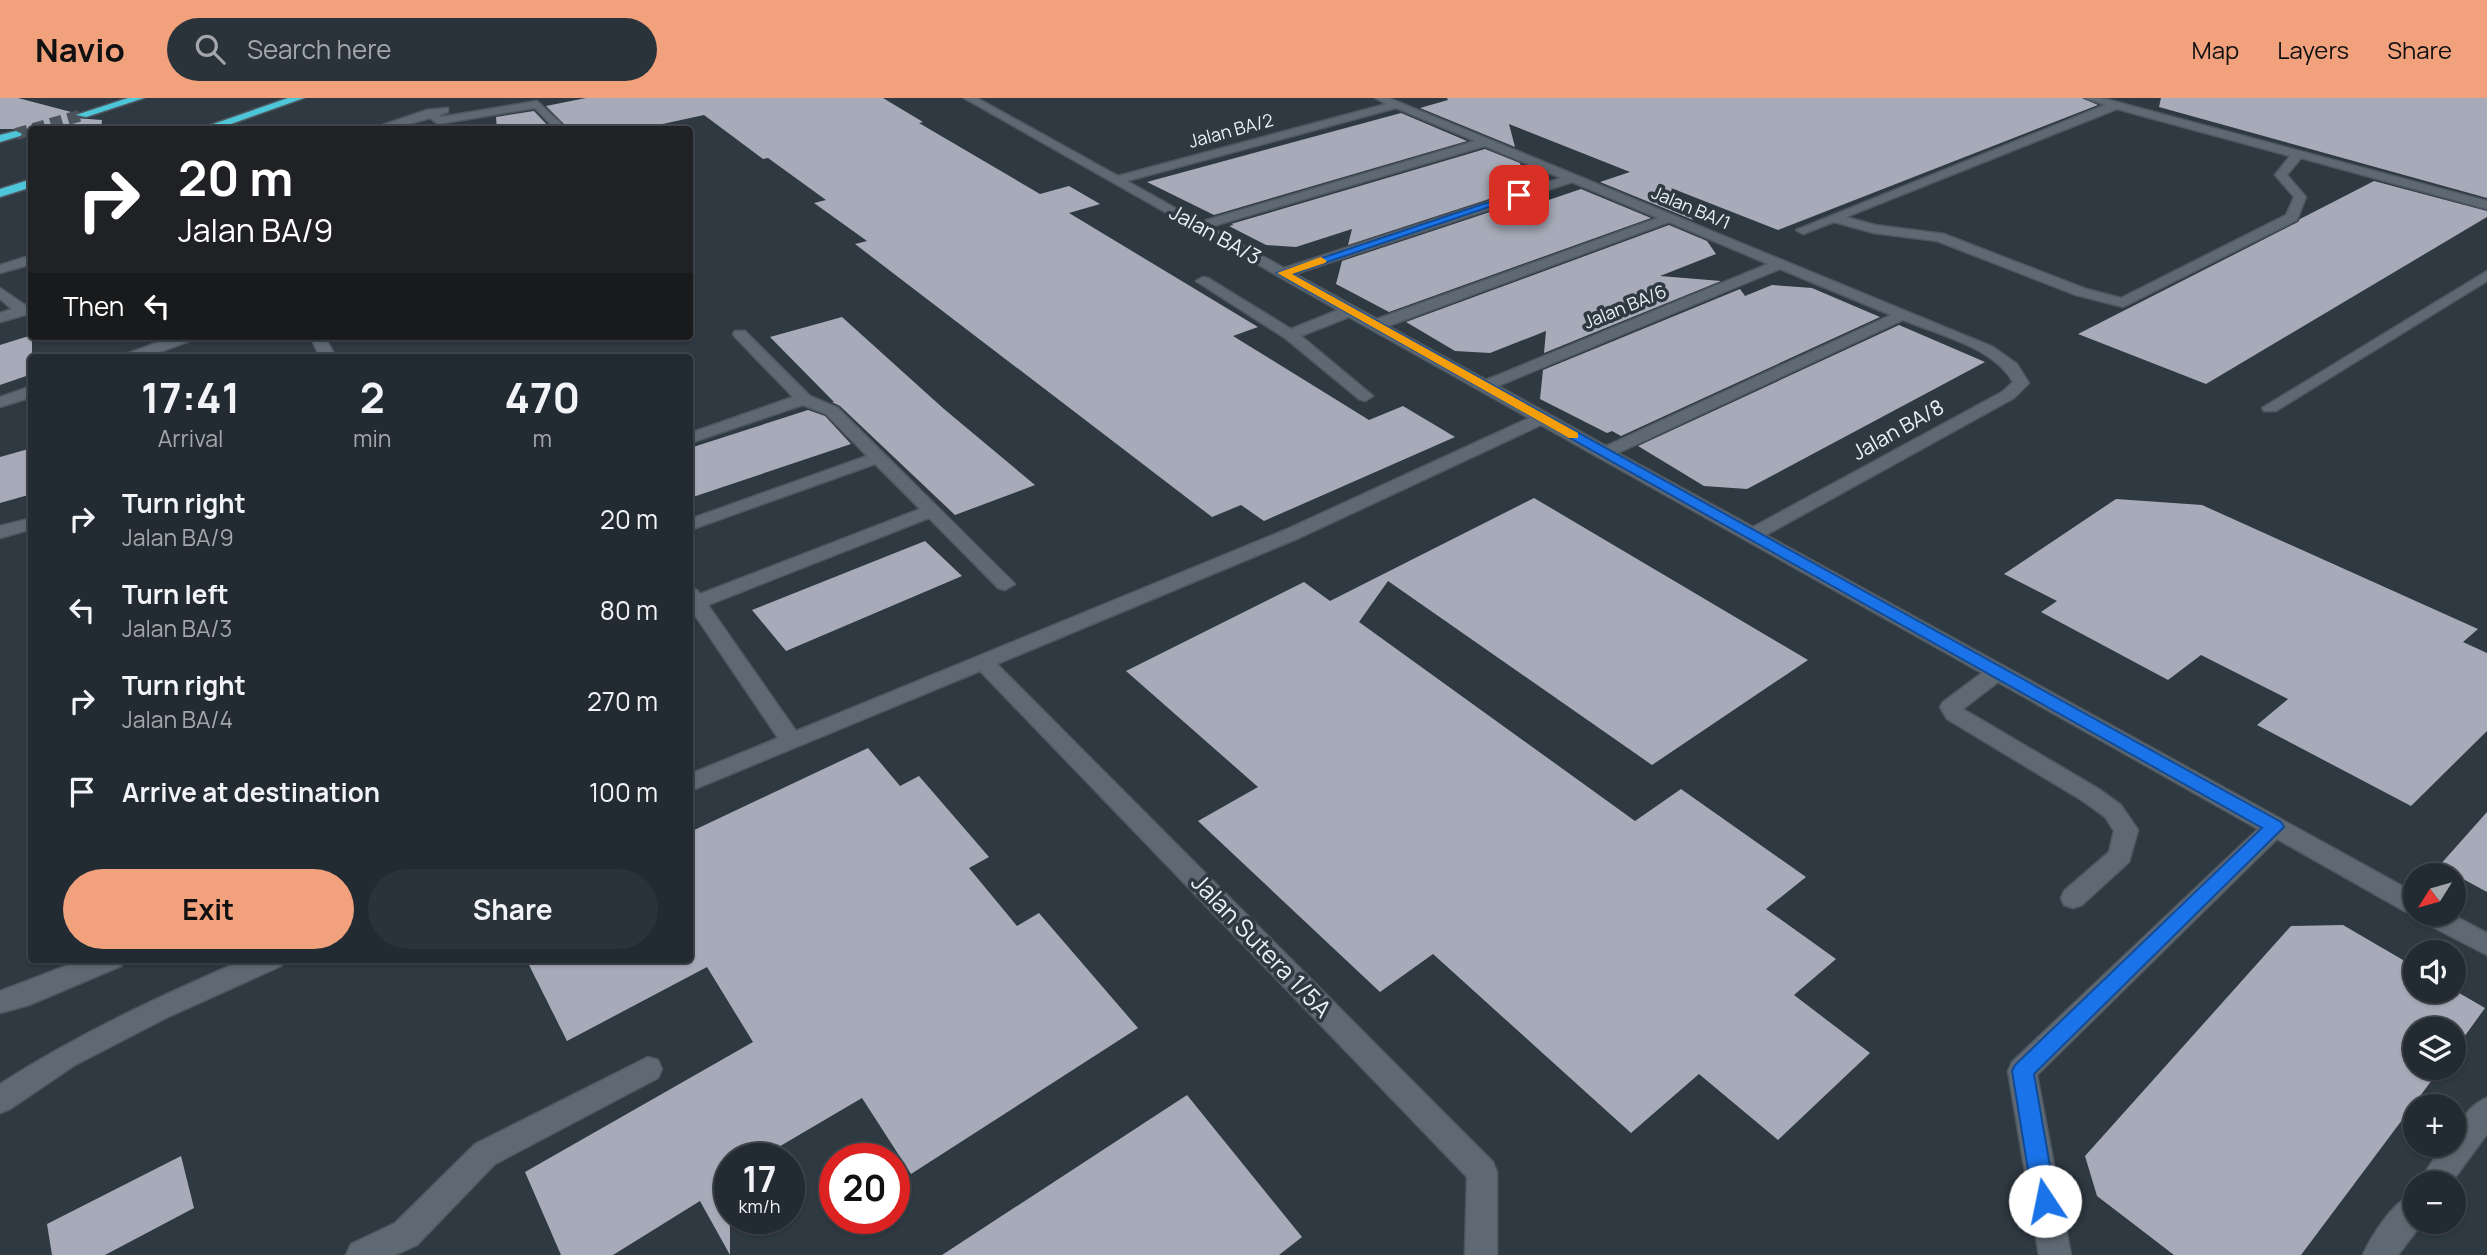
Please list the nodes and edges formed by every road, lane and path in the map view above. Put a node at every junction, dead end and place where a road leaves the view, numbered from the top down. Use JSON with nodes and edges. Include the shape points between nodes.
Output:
{"nodes":[{"id":1,"x":139,"y":98,"type":"edge"},
{"id":2,"x":299,"y":98,"type":"edge"},
{"id":3,"x":504,"y":98,"type":"edge"},
{"id":4,"x":969,"y":98,"type":"edge"},
{"id":5,"x":1380,"y":98,"type":"edge"},
{"id":6,"x":2090,"y":98,"type":"edge"},
{"id":7,"x":1396,"y":105,"type":"junction"},
{"id":8,"x":2116,"y":105,"type":"junction"},
{"id":9,"x":431,"y":112,"type":"junction"},
{"id":10,"x":82,"y":115,"type":"tunnel mouth"},
{"id":11,"x":213,"y":126,"type":"edge"},
{"id":12,"x":386,"y":126,"type":"edge"},
{"id":13,"x":559,"y":126,"type":"edge"},
{"id":14,"x":16,"y":134,"type":"tunnel mouth"},
{"id":15,"x":0,"y":139,"type":"edge"},
{"id":16,"x":1485,"y":142,"type":"junction"},
{"id":17,"x":2298,"y":154,"type":"junction"},
{"id":18,"x":1572,"y":178,"type":"junction"},
{"id":19,"x":1116,"y":180,"type":"junction"},
{"id":20,"x":28,"y":184,"type":"edge"},
{"id":21,"x":0,"y":193,"type":"edge"},
{"id":22,"x":2487,"y":205,"type":"edge"},
{"id":23,"x":1669,"y":218,"type":"junction"},
{"id":24,"x":1834,"y":218,"type":"junction"},
{"id":25,"x":1199,"y":226,"type":"junction"},
{"id":26,"x":1803,"y":230,"type":"dead end"},
{"id":27,"x":28,"y":260,"type":"edge"},
{"id":28,"x":1780,"y":264,"type":"junction"},
{"id":29,"x":0,"y":269,"type":"edge"},
{"id":30,"x":1283,"y":273,"type":"junction"},
{"id":31,"x":2487,"y":275,"type":"edge"},
{"id":32,"x":1203,"y":281,"type":"dead end"},
{"id":33,"x":0,"y":292,"type":"edge"},
{"id":34,"x":27,"y":309,"type":"edge"},
{"id":35,"x":1350,"y":311,"type":"junction"},
{"id":36,"x":1902,"y":315,"type":"junction"},
{"id":37,"x":0,"y":318,"type":"edge"},
{"id":38,"x":1376,"y":325,"type":"junction"},
{"id":39,"x":740,"y":334,"type":"dead end"},
{"id":40,"x":1290,"y":335,"type":"junction"},
{"id":41,"x":179,"y":340,"type":"edge"},
{"id":42,"x":1988,"y":350,"type":"joint"},
{"id":43,"x":139,"y":354,"type":"edge"},
{"id":44,"x":1484,"y":386,"type":"junction"},
{"id":45,"x":28,"y":392,"type":"edge"},
{"id":46,"x":1365,"y":396,"type":"dead end"},
{"id":47,"x":804,"y":399,"type":"junction"},
{"id":48,"x":0,"y":402,"type":"edge"},
{"id":49,"x":2270,"y":408,"type":"dead end"},
{"id":50,"x":1542,"y":418,"type":"junction"},
{"id":51,"x":693,"y":437,"type":"edge"},
{"id":52,"x":1604,"y":453,"type":"junction"},
{"id":53,"x":879,"y":457,"type":"junction"},
{"id":54,"x":932,"y":511,"type":"junction"},
{"id":55,"x":28,"y":524,"type":"edge"},
{"id":56,"x":693,"y":525,"type":"edge"},
{"id":57,"x":0,"y":532,"type":"edge"},
{"id":58,"x":1752,"y":535,"type":"junction"},
{"id":59,"x":1005,"y":584,"type":"dead end"},
{"id":60,"x":693,"y":598,"type":"edge"},
{"id":61,"x":693,"y":599,"type":"edge"},
{"id":62,"x":982,"y":661,"type":"junction"},
{"id":63,"x":1997,"y":672,"type":"junction"},
{"id":64,"x":791,"y":740,"type":"junction"},
{"id":65,"x":693,"y":782,"type":"edge"},
{"id":66,"x":2275,"y":827,"type":"junction"},
{"id":67,"x":2073,"y":898,"type":"dead end"},
{"id":68,"x":2403,"y":898,"type":"edge"},
{"id":69,"x":2452,"y":926,"type":"edge"},
{"id":70,"x":2487,"y":945,"type":"edge"},
{"id":71,"x":102,"y":963,"type":"edge"},
{"id":72,"x":261,"y":963,"type":"edge"},
{"id":73,"x":0,"y":1002,"type":"edge"},
{"id":74,"x":648,"y":1069,"type":"dead end"},
{"id":75,"x":0,"y":1100,"type":"edge"},
{"id":76,"x":2487,"y":1111,"type":"edge"},
{"id":77,"x":2442,"y":1171,"type":"edge"},
{"id":78,"x":2403,"y":1223,"type":"edge"},
{"id":79,"x":362,"y":1255,"type":"edge"},
{"id":80,"x":1481,"y":1255,"type":"edge"},
{"id":81,"x":2055,"y":1255,"type":"edge"},
{"id":82,"x":2379,"y":1255,"type":"edge"}],
"edges":[{"from":1,"to":10,"type":"highway"},
{"from":2,"to":11,"type":"highway"},
{"from":3,"to":9,"type":"street"},
{"from":4,"to":19,"type":"street","name":"Jalan BA/3"},
{"from":5,"to":7,"type":"street","name":"Jalan BA/1"},
{"from":6,"to":8,"type":"street"},
{"from":7,"to":16,"type":"street","name":"Jalan BA/1"},
{"from":7,"to":19,"type":"street","name":"Jalan BA/2"},
{"from":8,"to":17,"type":"street"},
{"from":8,"to":24,"type":"street"},
{"from":9,"to":12,"type":"street"},
{"from":9,"to":13,"type":"street","via":[[438,121],[537,104]]},
{"from":14,"to":15,"type":"highway"},
{"from":16,"to":18,"type":"street","name":"Jalan BA/1"},
{"from":16,"to":25,"type":"street"},
{"from":17,"to":22,"type":"street"},
{"from":17,"to":24,"type":"street","via":[[2281,175],[2300,197],[2292,217],[2123,303],[2081,292],[1939,237],[1874,229]]},
{"from":18,"to":23,"type":"street","name":"Jalan BA/1"},
{"from":18,"to":30,"type":"street"},
{"from":19,"to":25,"type":"street","name":"Jalan BA/3"},
{"from":20,"to":21,"type":"highway"},
{"from":23,"to":28,"type":"street","name":"Jalan BA/1"},
{"from":23,"to":38,"type":"street"},
{"from":24,"to":26,"type":"street"},
{"from":25,"to":30,"type":"street","name":"Jalan BA/3"},
{"from":27,"to":29,"type":"street"},
{"from":28,"to":36,"type":"street","name":"Jalan BA/1"},
{"from":28,"to":44,"type":"street","name":"Jalan BA/6"},
{"from":30,"to":35,"type":"street","name":"Jalan BA/3"},
{"from":31,"to":49,"type":"street"},
{"from":32,"to":40,"type":"street"},
{"from":33,"to":34,"type":"street"},
{"from":34,"to":37,"type":"street"},
{"from":35,"to":38,"type":"street","name":"Jalan BA/3"},
{"from":35,"to":40,"type":"street"},
{"from":36,"to":42,"type":"street","name":"Jalan BA/1"},
{"from":36,"to":52,"type":"street"},
{"from":38,"to":44,"type":"street","name":"Jalan BA/3"},
{"from":39,"to":47,"type":"street"},
{"from":40,"to":46,"type":"street"},
{"from":41,"to":43,"type":"street"},
{"from":42,"to":58,"type":"street","name":"Jalan BA/8","via":[[2012,367],[2021,383],[2008,395]]},
{"from":44,"to":50,"type":"street","name":"Jalan BA/3"},
{"from":45,"to":48,"type":"street"},
{"from":47,"to":51,"type":"street"},
{"from":47,"to":53,"type":"street","via":[[832,411]]},
{"from":50,"to":52,"type":"street","name":"Jalan BA/3"},
{"from":50,"to":62,"type":"street","via":[[1292,534]]},
{"from":52,"to":58,"type":"street","name":"Jalan BA/3"},
{"from":53,"to":54,"type":"street"},
{"from":53,"to":56,"type":"street"},
{"from":54,"to":59,"type":"street"},
{"from":54,"to":60,"type":"street"},
{"from":55,"to":57,"type":"street"},
{"from":58,"to":63,"type":"street","name":"Jalan BA/3"},
{"from":61,"to":64,"type":"street"},
{"from":62,"to":64,"type":"street"},
{"from":62,"to":80,"type":"street","name":"Jalan Sutera 1/5A","via":[[1482,1172]]},
{"from":63,"to":66,"type":"street","name":"Jalan BA/3"},
{"from":63,"to":67,"type":"street","via":[[1951,708],[1955,714],[2091,795],[2113,811],[2126,830],[2120,856]]},
{"from":64,"to":65,"type":"street"},
{"from":66,"to":68,"type":"street","name":"Jalan BA/3"},
{"from":66,"to":81,"type":"street","via":[[2022,1071]]},
{"from":69,"to":70,"type":"street"},
{"from":71,"to":73,"type":"street"},
{"from":72,"to":75,"type":"street","via":[[65,1057]]},
{"from":74,"to":79,"type":"street","via":[[485,1154],[406,1234]]},
{"from":76,"to":77,"type":"street"},
{"from":78,"to":82,"type":"street"}]}
